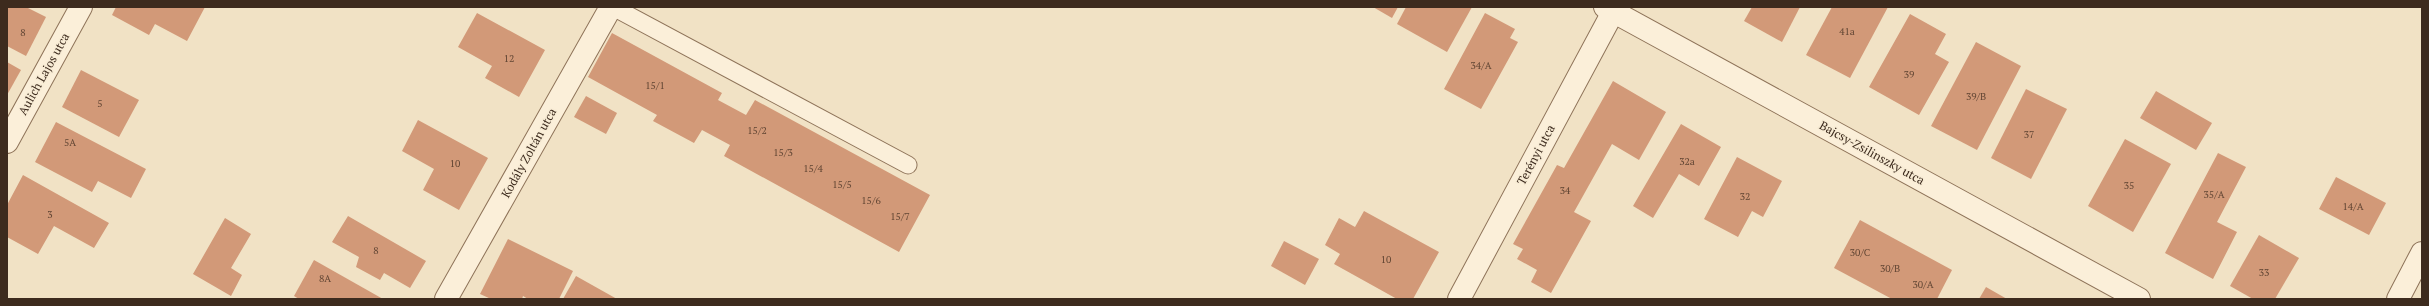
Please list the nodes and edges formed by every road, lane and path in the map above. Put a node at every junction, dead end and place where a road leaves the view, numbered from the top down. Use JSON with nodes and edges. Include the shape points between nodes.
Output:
{"nodes":[{"id":1,"x":82,"y":7,"type":"edge"},
{"id":2,"x":612,"y":7,"type":"edge"},
{"id":3,"x":1609,"y":9,"type":"edge"},
{"id":4,"x":7,"y":142,"type":"edge"},
{"id":5,"x":908,"y":165,"type":"dead end"},
{"id":6,"x":2422,"y":253,"type":"edge"},
{"id":7,"x":446,"y":299,"type":"edge"},
{"id":8,"x":1459,"y":299,"type":"edge"},
{"id":9,"x":2139,"y":299,"type":"edge"},
{"id":10,"x":2398,"y":299,"type":"edge"}],
"edges":[{"from":1,"to":4,"type":"street","name":"Aulich Lajos utca"},
{"from":2,"to":5,"type":"lane"},
{"from":2,"to":7,"type":"street","name":"Kodály Zoltán utca"},
{"from":3,"to":8,"type":"street","name":"Terényi utca"},
{"from":3,"to":9,"type":"street","name":"Bajcsy-Zsilinszky utca"},
{"from":6,"to":10,"type":"street"}]}
